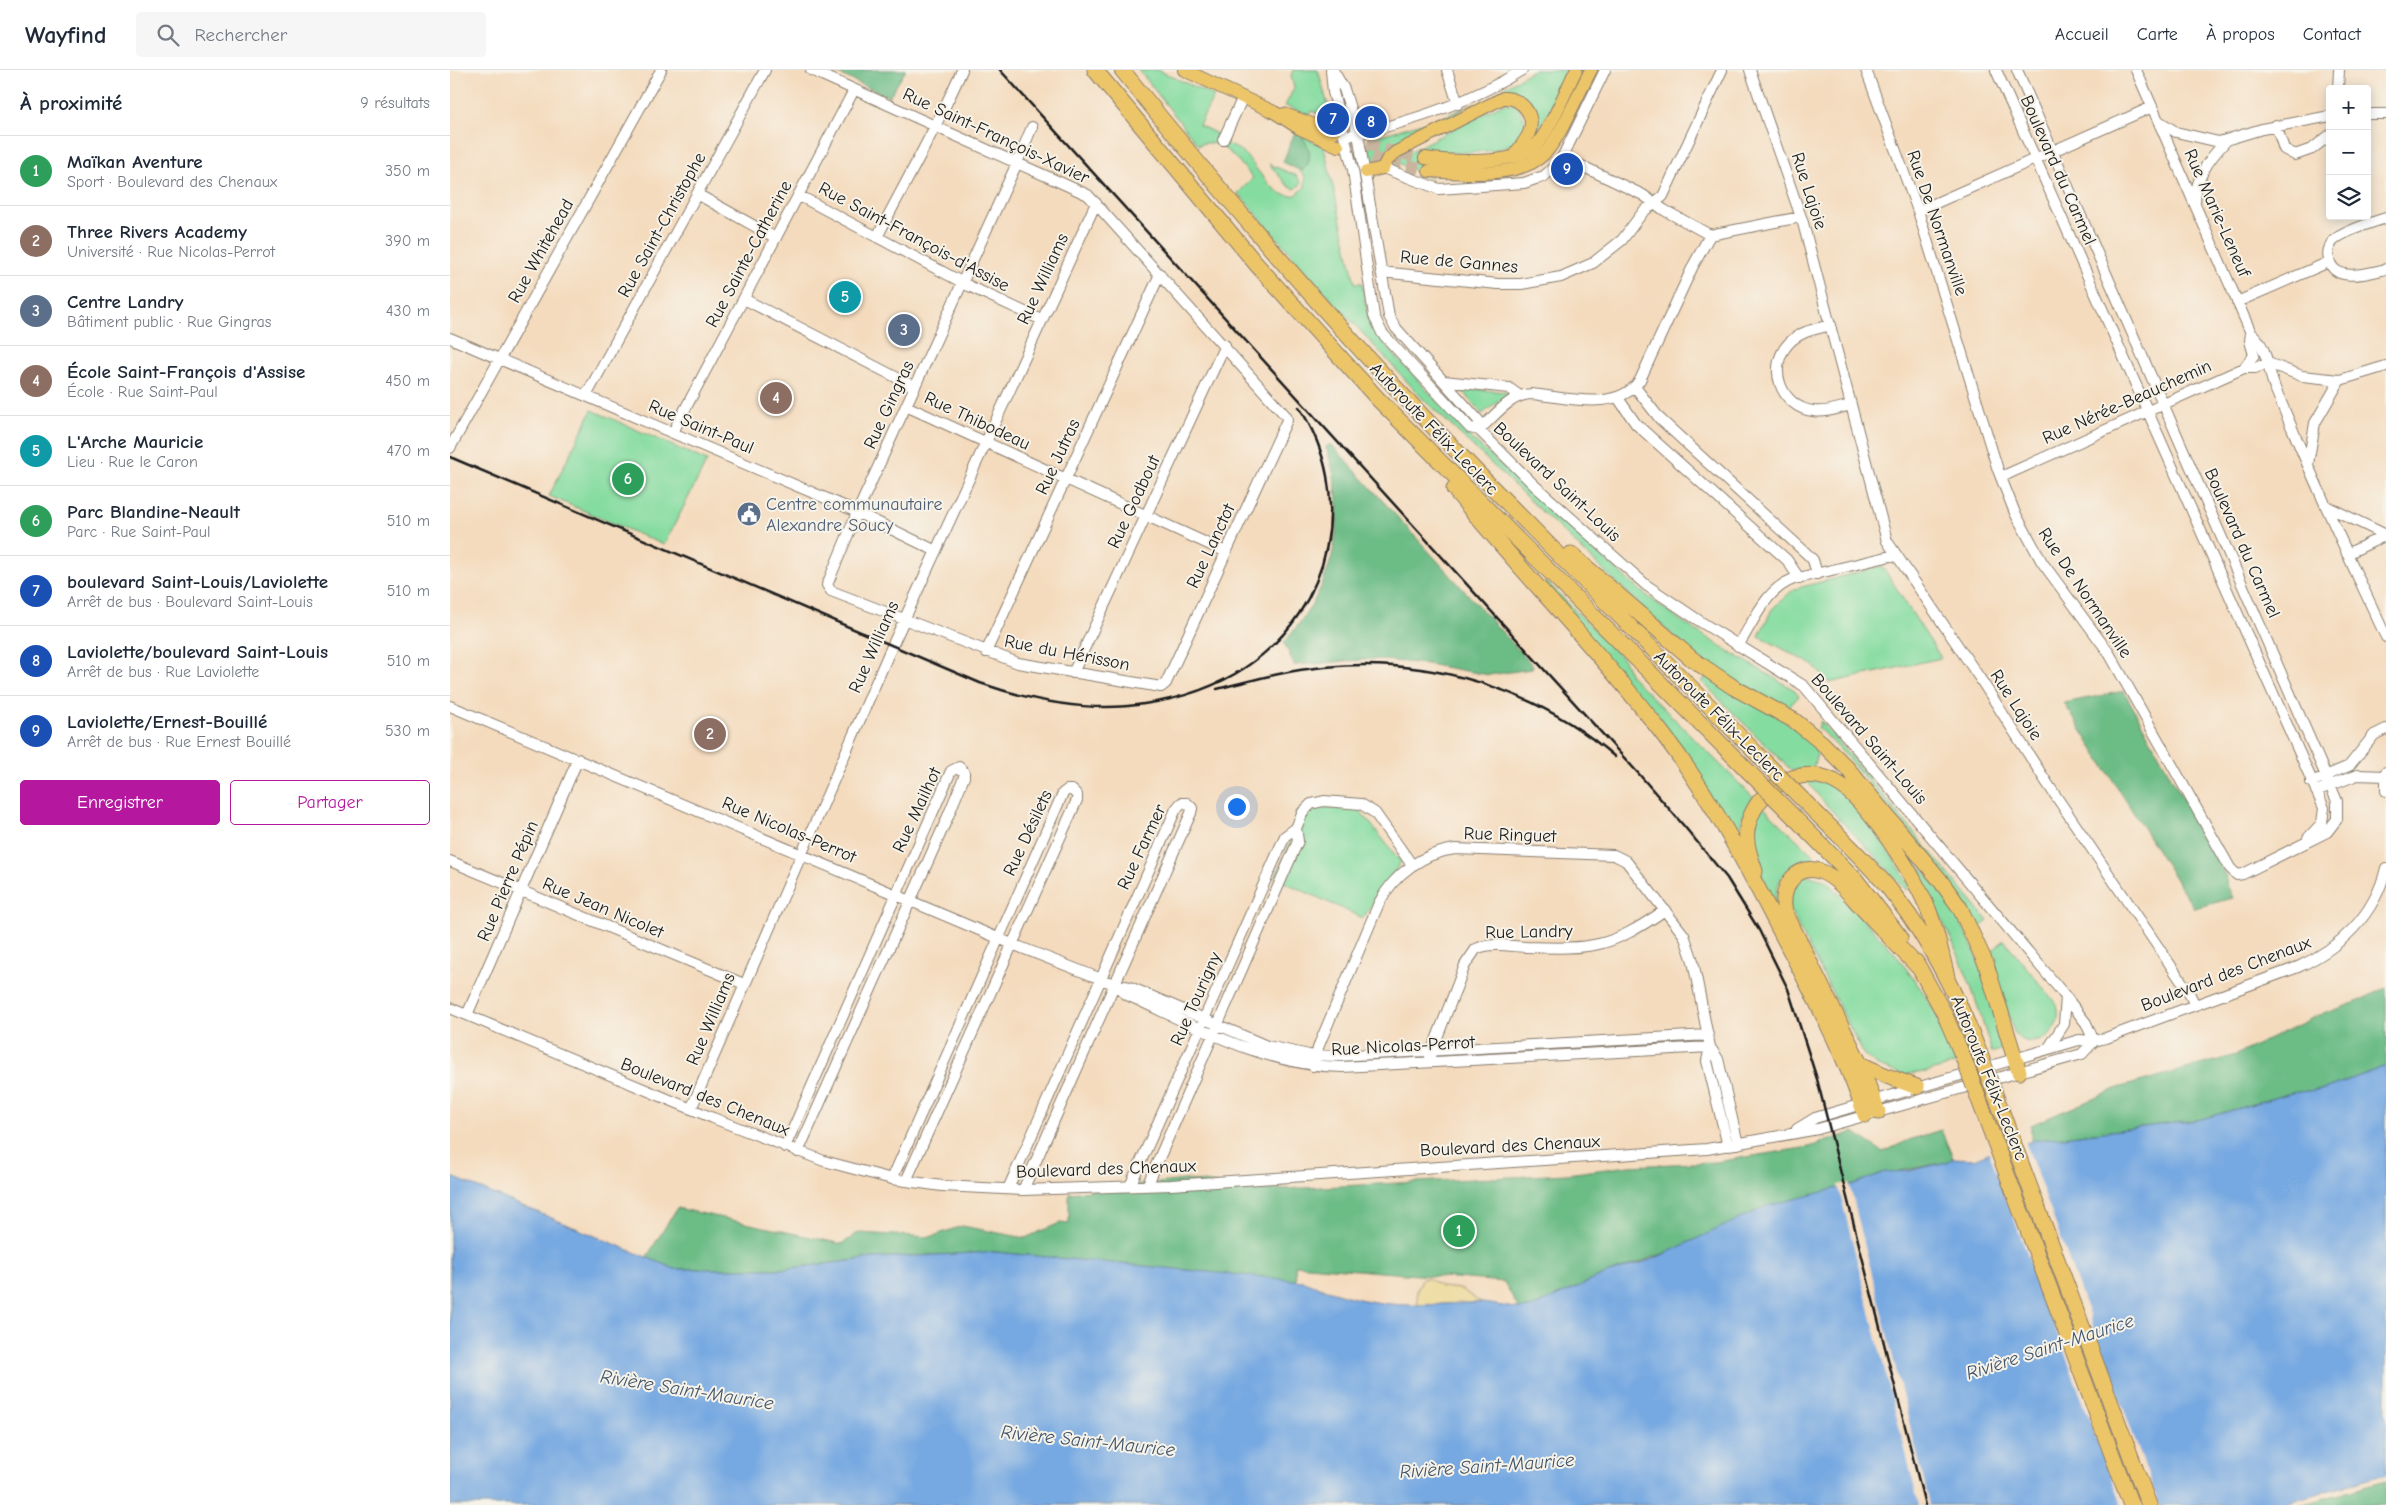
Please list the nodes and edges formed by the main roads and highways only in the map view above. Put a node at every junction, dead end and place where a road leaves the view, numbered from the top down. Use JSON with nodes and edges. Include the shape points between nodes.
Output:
{"nodes":[{"id":1,"x":1095,"y":70,"type":"edge"},
{"id":2,"x":1122,"y":70,"type":"edge"},
{"id":3,"x":1576,"y":70,"type":"edge"},
{"id":4,"x":1591,"y":70,"type":"edge"},
{"id":5,"x":1188,"y":71,"type":"edge"},
{"id":6,"x":1339,"y":138,"type":"tunnel mouth"},
{"id":7,"x":1513,"y":157,"type":"junction"},
{"id":8,"x":1425,"y":158,"type":"tunnel mouth"},
{"id":9,"x":1429,"y":171,"type":"tunnel mouth"},
{"id":10,"x":1360,"y":173,"type":"road end"},
{"id":11,"x":1404,"y":428,"type":"junction"},
{"id":12,"x":1488,"y":483,"type":"junction"},
{"id":13,"x":1769,"y":911,"type":"junction"},
{"id":14,"x":1920,"y":969,"type":"junction"},
{"id":15,"x":1947,"y":977,"type":"junction"},
{"id":16,"x":1860,"y":1064,"type":"junction"},
{"id":17,"x":2017,"y":1065,"type":"road end"},
{"id":18,"x":1917,"y":1086,"type":"road end"},
{"id":19,"x":2131,"y":1505,"type":"edge"},
{"id":20,"x":2149,"y":1505,"type":"edge"}],
"edges":[{"from":1,"to":11,"type":"highway","name":"Autoroute Félix-Leclerc","via":[[1251,258]]},
{"from":2,"to":12,"type":"highway","name":"Autoroute Félix-Leclerc","via":[[1322,306]]},
{"from":3,"to":7,"type":"main road","via":[[1538,142]]},
{"from":4,"to":9,"type":"main road","via":[[1551,146],[1535,162],[1511,170]]},
{"from":5,"to":6,"type":"main road","via":[[1274,112],[1303,119]]},
{"from":7,"to":8,"type":"main road"},
{"from":7,"to":10,"type":"main road","via":[[1528,135],[1531,120],[1521,103],[1503,98],[1396,152],[1383,168]]},
{"from":11,"to":13,"type":"highway","via":[[1665,737],[1715,811]]},
{"from":11,"to":14,"type":"highway","name":"Autoroute Félix-Leclerc","bridge":true,"via":[[1870,896]]},
{"from":12,"to":15,"type":"highway","name":"Autoroute Félix-Leclerc","bridge":true,"via":[[1888,888],[1921,933]]},
{"from":12,"to":17,"type":"highway","via":[[1692,659],[1733,687],[1795,721],[1836,755],[1960,908],[1983,956]]},
{"from":13,"to":15,"type":"highway","via":[[1747,841],[1751,816],[1763,798],[1782,782],[1807,776],[1829,779],[1844,787],[1858,801],[1907,870],[1926,905]]},
{"from":13,"to":16,"type":"highway","via":[[1870,1108]]},
{"from":14,"to":16,"type":"highway","via":[[1845,889],[1827,875],[1807,870],[1788,882],[1783,894],[1785,912]]},
{"from":14,"to":19,"type":"highway","name":"Autoroute Félix-Leclerc","bridge":true,"via":[[1944,1013],[1962,1057]]},
{"from":15,"to":20,"type":"highway","name":"Autoroute Félix-Leclerc","bridge":true,"via":[[1979,1052]]},
{"from":16,"to":18,"type":"highway"}]}
